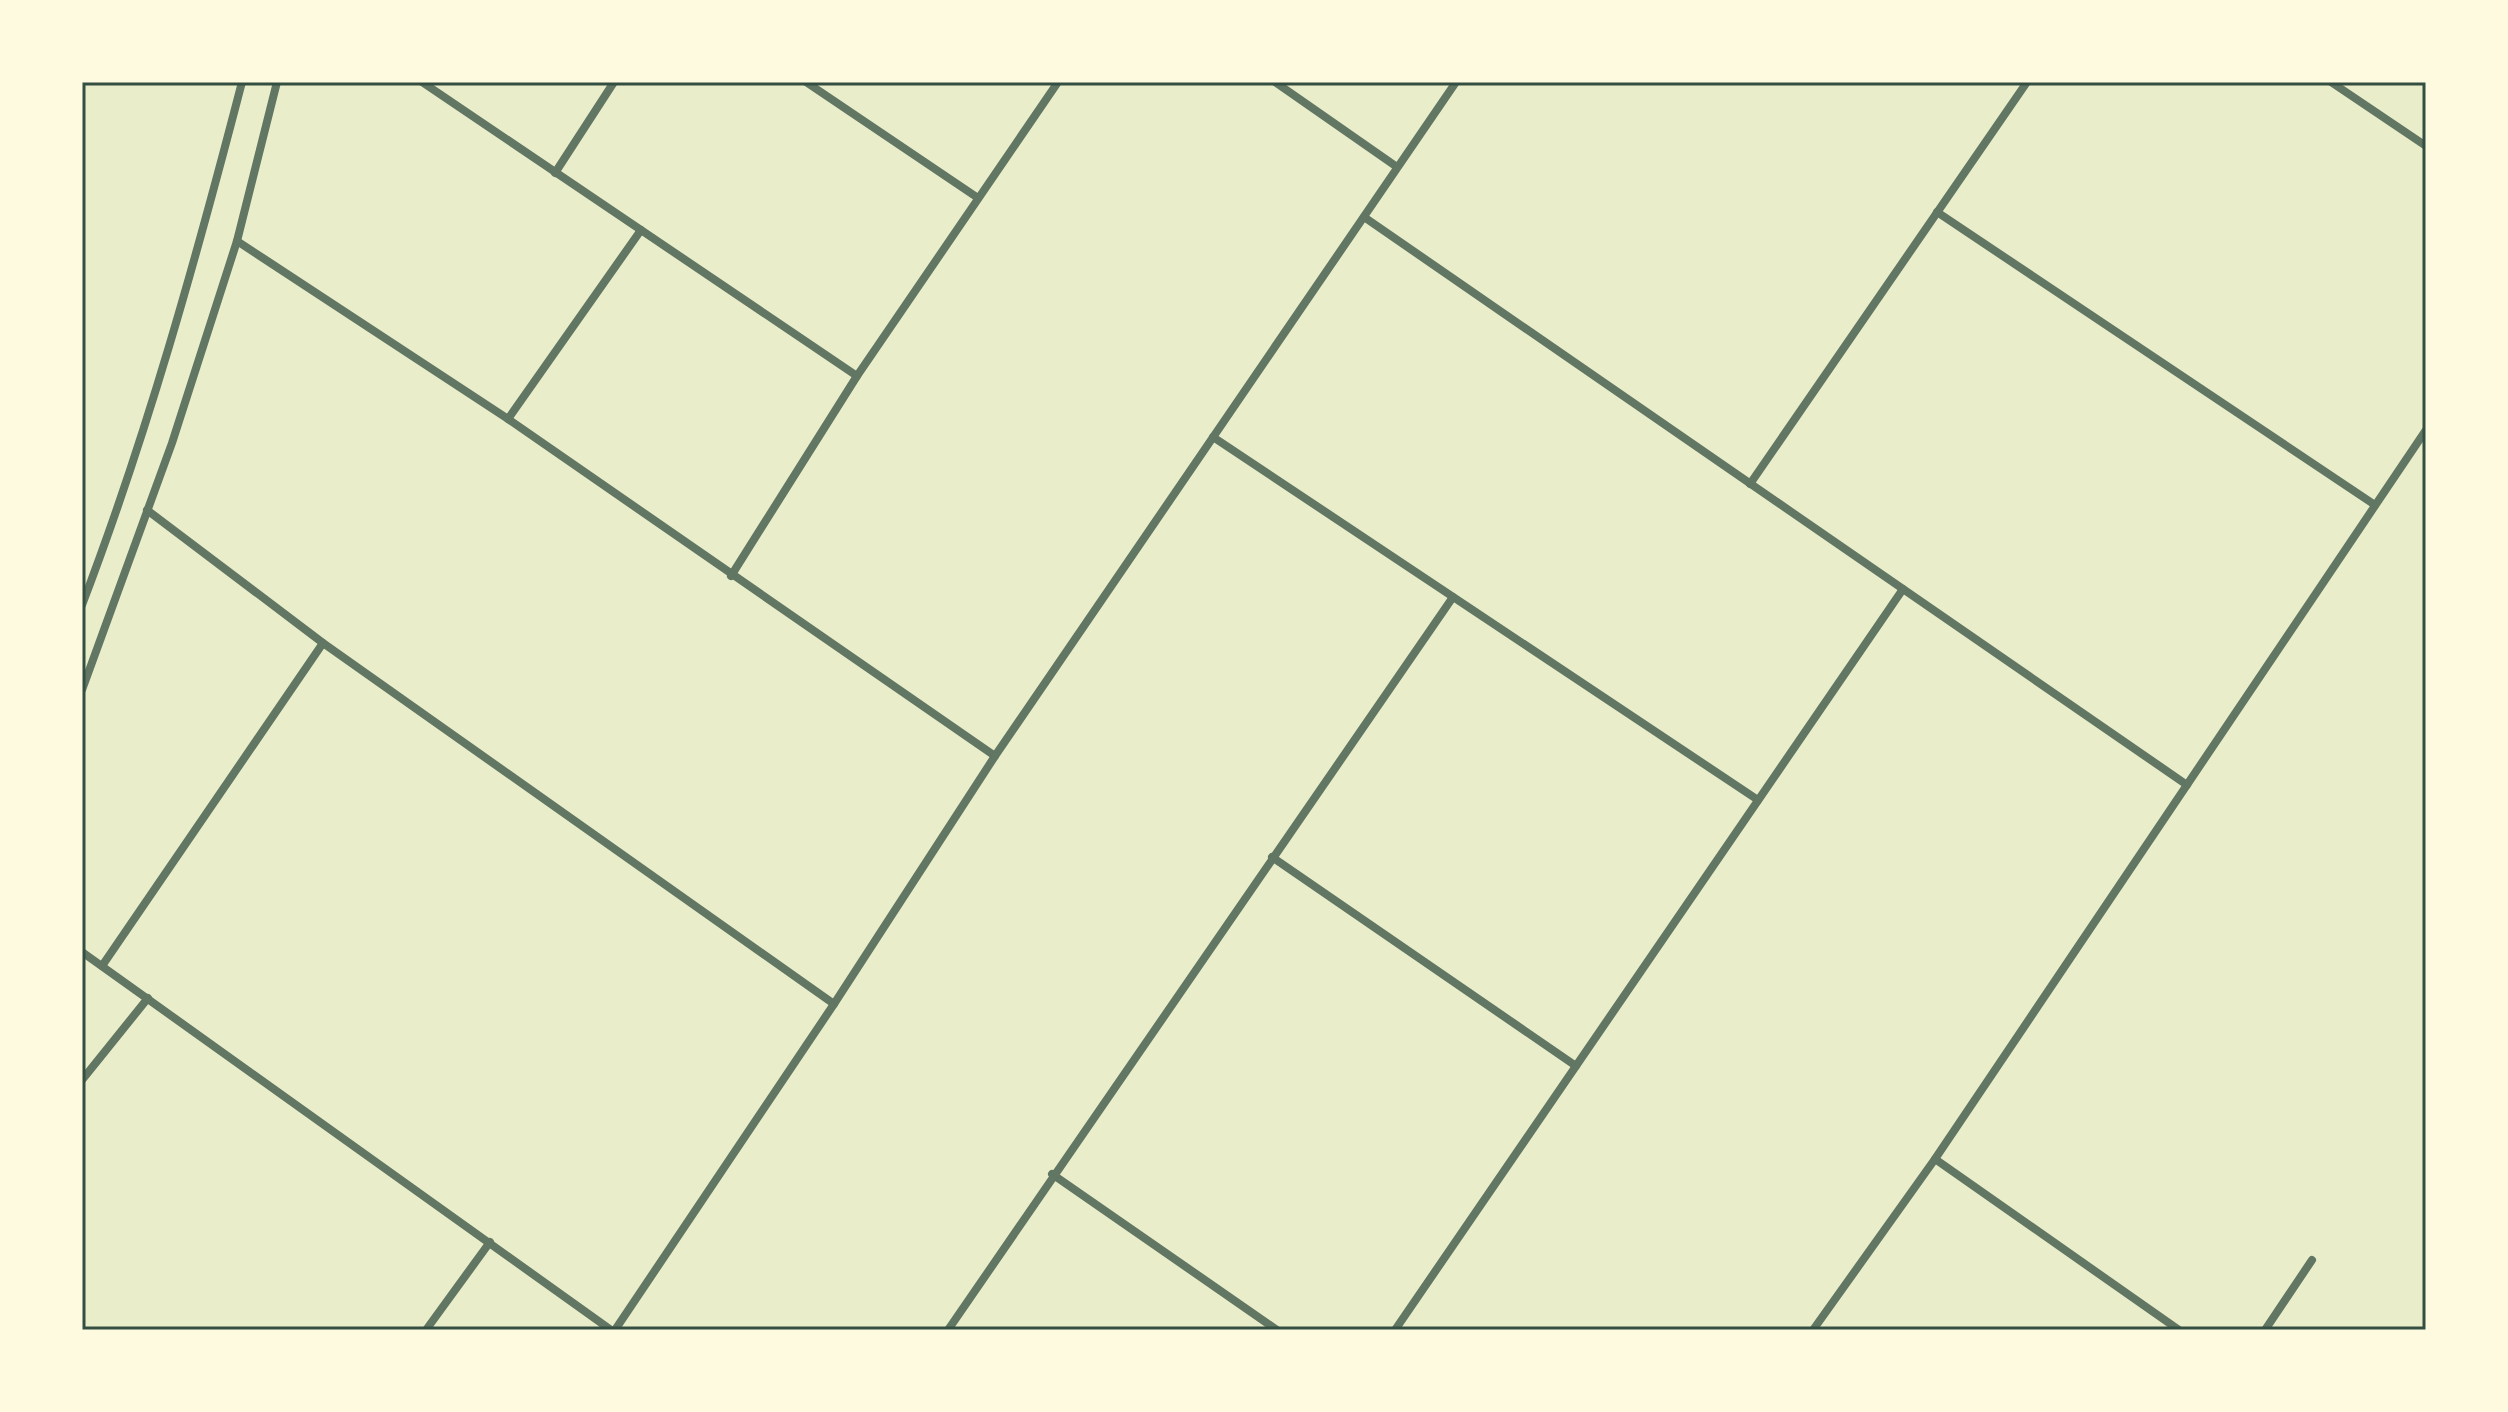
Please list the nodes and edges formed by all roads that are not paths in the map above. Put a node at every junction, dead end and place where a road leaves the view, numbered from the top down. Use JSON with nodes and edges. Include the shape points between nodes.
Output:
{"nodes":[{"id":1,"x":242,"y":82,"type":"edge"},
{"id":2,"x":277,"y":82,"type":"edge"},
{"id":3,"x":422,"y":82,"type":"edge"},
{"id":4,"x":614,"y":82,"type":"edge"},
{"id":5,"x":806,"y":82,"type":"edge"},
{"id":6,"x":1058,"y":82,"type":"edge"},
{"id":7,"x":1275,"y":82,"type":"edge"},
{"id":8,"x":1456,"y":82,"type":"edge"},
{"id":9,"x":2027,"y":82,"type":"edge"},
{"id":10,"x":2331,"y":82,"type":"edge"},
{"id":11,"x":2426,"y":146,"type":"edge"},
{"id":12,"x":1397,"y":167,"type":"junction"},
{"id":13,"x":555,"y":173,"type":"junction"},
{"id":14,"x":978,"y":198,"type":"junction"},
{"id":15,"x":1937,"y":212,"type":"junction"},
{"id":16,"x":1364,"y":217,"type":"junction"},
{"id":17,"x":641,"y":230,"type":"junction"},
{"id":18,"x":237,"y":241,"type":"junction"},
{"id":19,"x":857,"y":376,"type":"junction"},
{"id":20,"x":508,"y":419,"type":"junction"},
{"id":21,"x":2426,"y":430,"type":"edge"},
{"id":22,"x":1213,"y":437,"type":"junction"},
{"id":23,"x":1750,"y":484,"type":"junction"},
{"id":24,"x":2375,"y":505,"type":"junction"},
{"id":25,"x":147,"y":510,"type":"junction"},
{"id":26,"x":731,"y":576,"type":"junction"},
{"id":27,"x":1903,"y":589,"type":"junction"},
{"id":28,"x":1453,"y":597,"type":"junction"},
{"id":29,"x":82,"y":605,"type":"edge"},
{"id":30,"x":323,"y":643,"type":"junction"},
{"id":31,"x":82,"y":690,"type":"edge"},
{"id":32,"x":995,"y":756,"type":"junction"},
{"id":33,"x":2187,"y":785,"type":"junction"},
{"id":34,"x":1758,"y":800,"type":"junction"},
{"id":35,"x":1272,"y":857,"type":"junction"},
{"id":36,"x":82,"y":952,"type":"edge"},
{"id":37,"x":102,"y":966,"type":"junction"},
{"id":38,"x":148,"y":998,"type":"junction"},
{"id":39,"x":834,"y":1004,"type":"junction"},
{"id":40,"x":1576,"y":1066,"type":"junction"},
{"id":41,"x":82,"y":1080,"type":"edge"},
{"id":42,"x":1935,"y":1159,"type":"junction"},
{"id":43,"x":1052,"y":1174,"type":"junction"},
{"id":44,"x":490,"y":1242,"type":"junction"},
{"id":45,"x":2312,"y":1260,"type":"dead end"},
{"id":46,"x":426,"y":1330,"type":"edge"},
{"id":47,"x":613,"y":1330,"type":"edge"},
{"id":48,"x":948,"y":1330,"type":"edge"},
{"id":49,"x":1277,"y":1330,"type":"edge"},
{"id":50,"x":1395,"y":1330,"type":"edge"},
{"id":51,"x":1813,"y":1330,"type":"edge"},
{"id":52,"x":2179,"y":1330,"type":"edge"},
{"id":53,"x":2265,"y":1330,"type":"edge"}],
"edges":[{"from":1,"to":29,"type":"street","via":[[205,226],[127,483]]},
{"from":2,"to":18,"type":"street"},
{"from":3,"to":13,"type":"street"},
{"from":4,"to":13,"type":"street"},
{"from":5,"to":14,"type":"street"},
{"from":6,"to":14,"type":"street"},
{"from":7,"to":12,"type":"street"},
{"from":8,"to":12,"type":"street"},
{"from":9,"to":15,"type":"street"},
{"from":10,"to":11,"type":"street"},
{"from":12,"to":16,"type":"street"},
{"from":13,"to":17,"type":"street"},
{"from":14,"to":19,"type":"street"},
{"from":15,"to":23,"type":"street"},
{"from":15,"to":24,"type":"street"},
{"from":16,"to":22,"type":"street"},
{"from":16,"to":23,"type":"street"},
{"from":17,"to":19,"type":"street"},
{"from":17,"to":20,"type":"street"},
{"from":18,"to":20,"type":"street"},
{"from":18,"to":25,"type":"street"},
{"from":19,"to":26,"type":"street"},
{"from":20,"to":26,"type":"street"},
{"from":21,"to":24,"type":"street"},
{"from":22,"to":28,"type":"street"},
{"from":22,"to":32,"type":"street"},
{"from":23,"to":27,"type":"street"},
{"from":24,"to":33,"type":"street"},
{"from":25,"to":30,"type":"street"},
{"from":25,"to":31,"type":"street"},
{"from":26,"to":32,"type":"street"},
{"from":27,"to":33,"type":"street"},
{"from":27,"to":34,"type":"street"},
{"from":28,"to":34,"type":"street"},
{"from":28,"to":35,"type":"street"},
{"from":30,"to":37,"type":"street"},
{"from":30,"to":39,"type":"street"},
{"from":32,"to":39,"type":"street"},
{"from":33,"to":42,"type":"street"},
{"from":34,"to":40,"type":"street"},
{"from":35,"to":40,"type":"street"},
{"from":35,"to":43,"type":"street"},
{"from":36,"to":37,"type":"street"},
{"from":37,"to":38,"type":"street"},
{"from":38,"to":41,"type":"street"},
{"from":38,"to":44,"type":"street"},
{"from":39,"to":47,"type":"street"},
{"from":40,"to":50,"type":"street"},
{"from":42,"to":51,"type":"street"},
{"from":42,"to":52,"type":"street"},
{"from":43,"to":48,"type":"street"},
{"from":43,"to":49,"type":"street"},
{"from":44,"to":46,"type":"street"},
{"from":44,"to":47,"type":"street"},
{"from":45,"to":53,"type":"street"}]}
